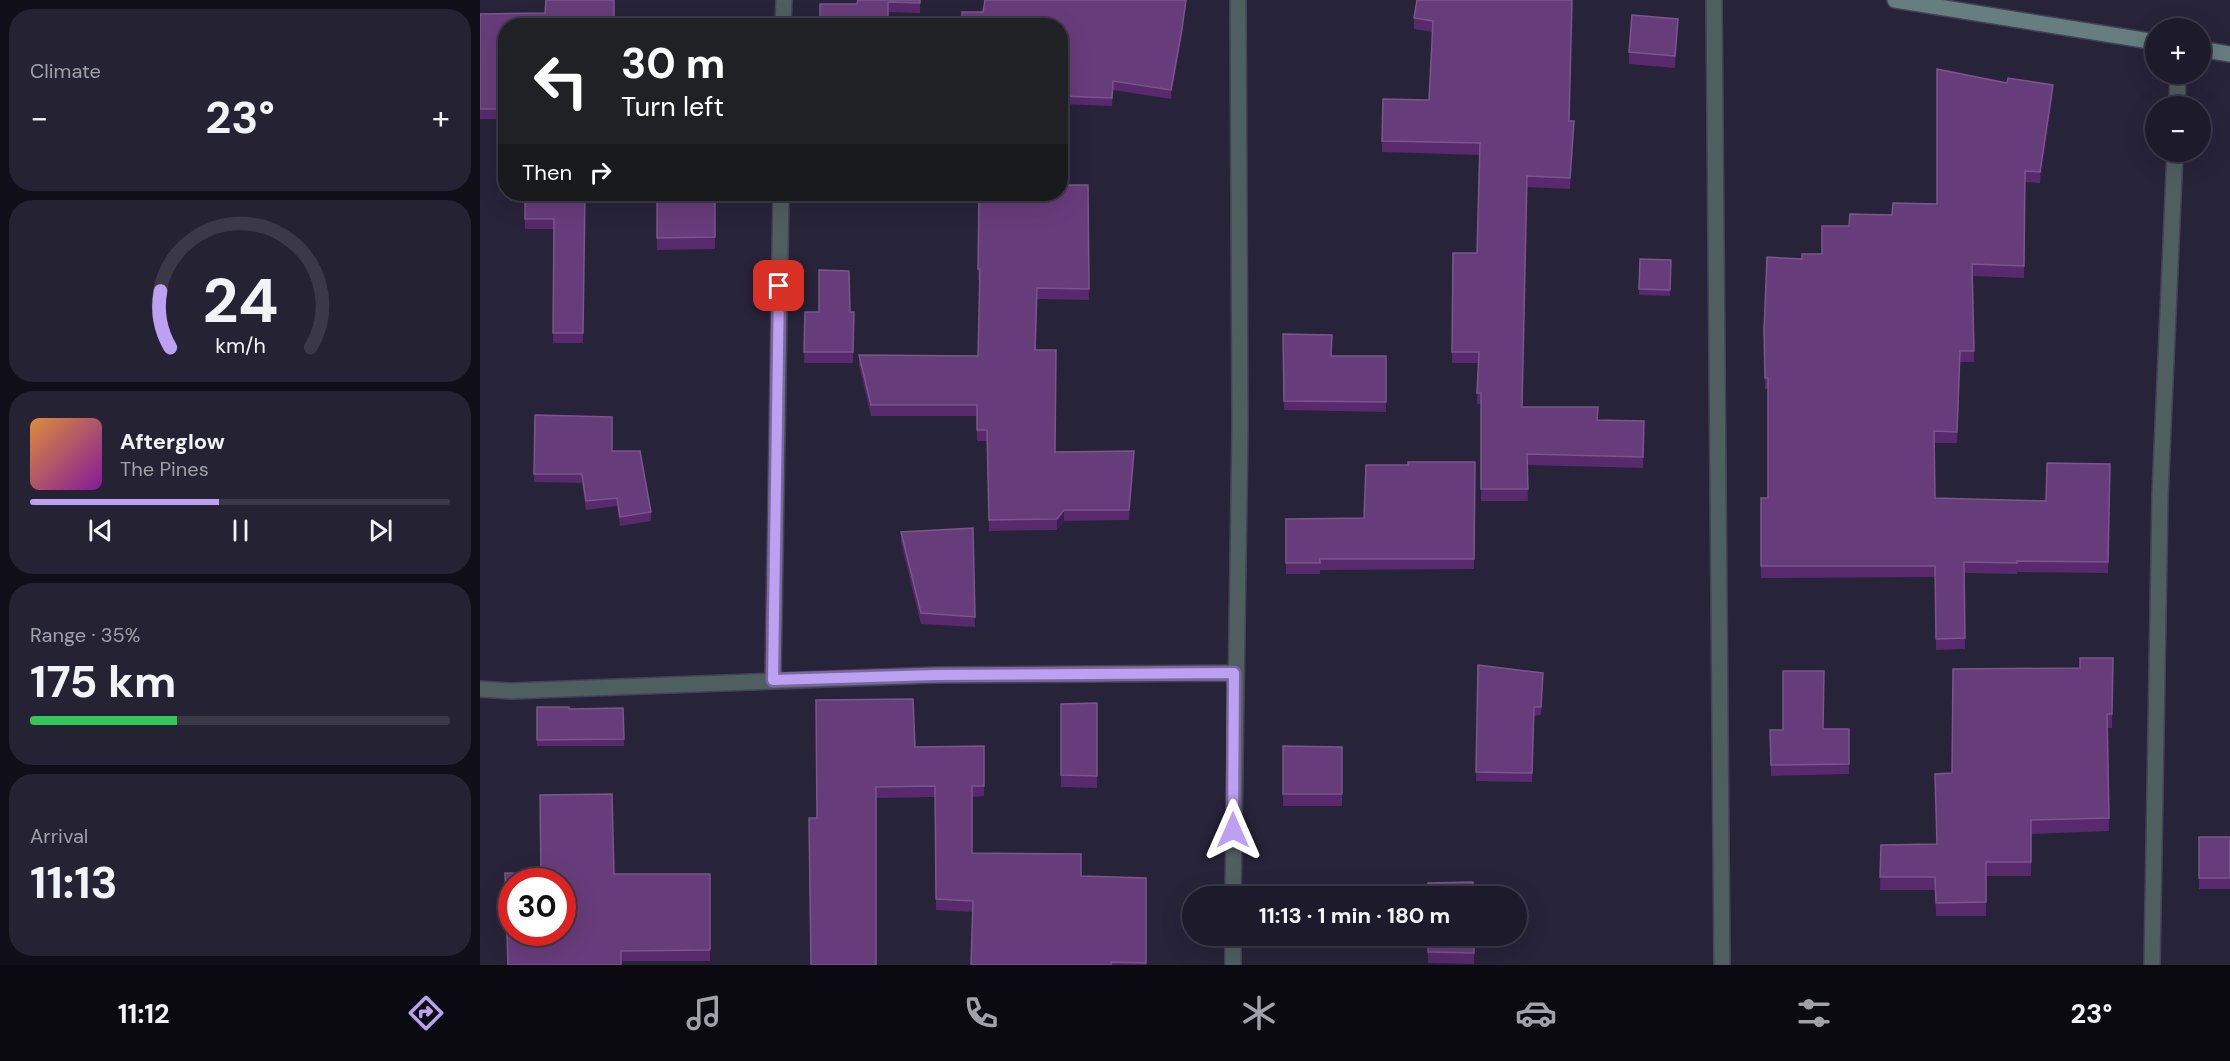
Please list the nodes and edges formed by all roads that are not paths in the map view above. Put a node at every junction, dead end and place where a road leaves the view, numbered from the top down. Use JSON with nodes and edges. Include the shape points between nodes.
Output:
{"nodes":[{"id":1,"x":784,"y":0,"type":"edge"},
{"id":2,"x":1238,"y":0,"type":"edge"},
{"id":3,"x":1714,"y":0,"type":"edge"},
{"id":4,"x":1894,"y":0,"type":"edge"},
{"id":5,"x":783,"y":18,"type":"edge"},
{"id":6,"x":2145,"y":40,"type":"edge"},
{"id":7,"x":2211,"y":51,"type":"edge"},
{"id":8,"x":2230,"y":54,"type":"edge"},
{"id":9,"x":2175,"y":162,"type":"edge"},
{"id":10,"x":781,"y":201,"type":"edge"},
{"id":11,"x":1234,"y":673,"type":"junction"},
{"id":12,"x":773,"y":680,"type":"junction"},
{"id":13,"x":480,"y":689,"type":"edge"},
{"id":14,"x":1233,"y":886,"type":"edge"},
{"id":15,"x":1233,"y":946,"type":"edge"},
{"id":16,"x":1233,"y":965,"type":"edge"},
{"id":17,"x":1722,"y":965,"type":"edge"},
{"id":18,"x":2152,"y":965,"type":"edge"}],
"edges":[{"from":1,"to":5,"type":"street"},
{"from":2,"to":11,"type":"street","via":[[1240,428]]},
{"from":3,"to":17,"type":"street"},
{"from":4,"to":6,"type":"street"},
{"from":7,"to":8,"type":"street"},
{"from":9,"to":18,"type":"street","via":[[2160,496]]},
{"from":10,"to":12,"type":"street"},
{"from":11,"to":12,"type":"street"},
{"from":11,"to":14,"type":"street"},
{"from":12,"to":13,"type":"street"},
{"from":15,"to":16,"type":"street"}]}
